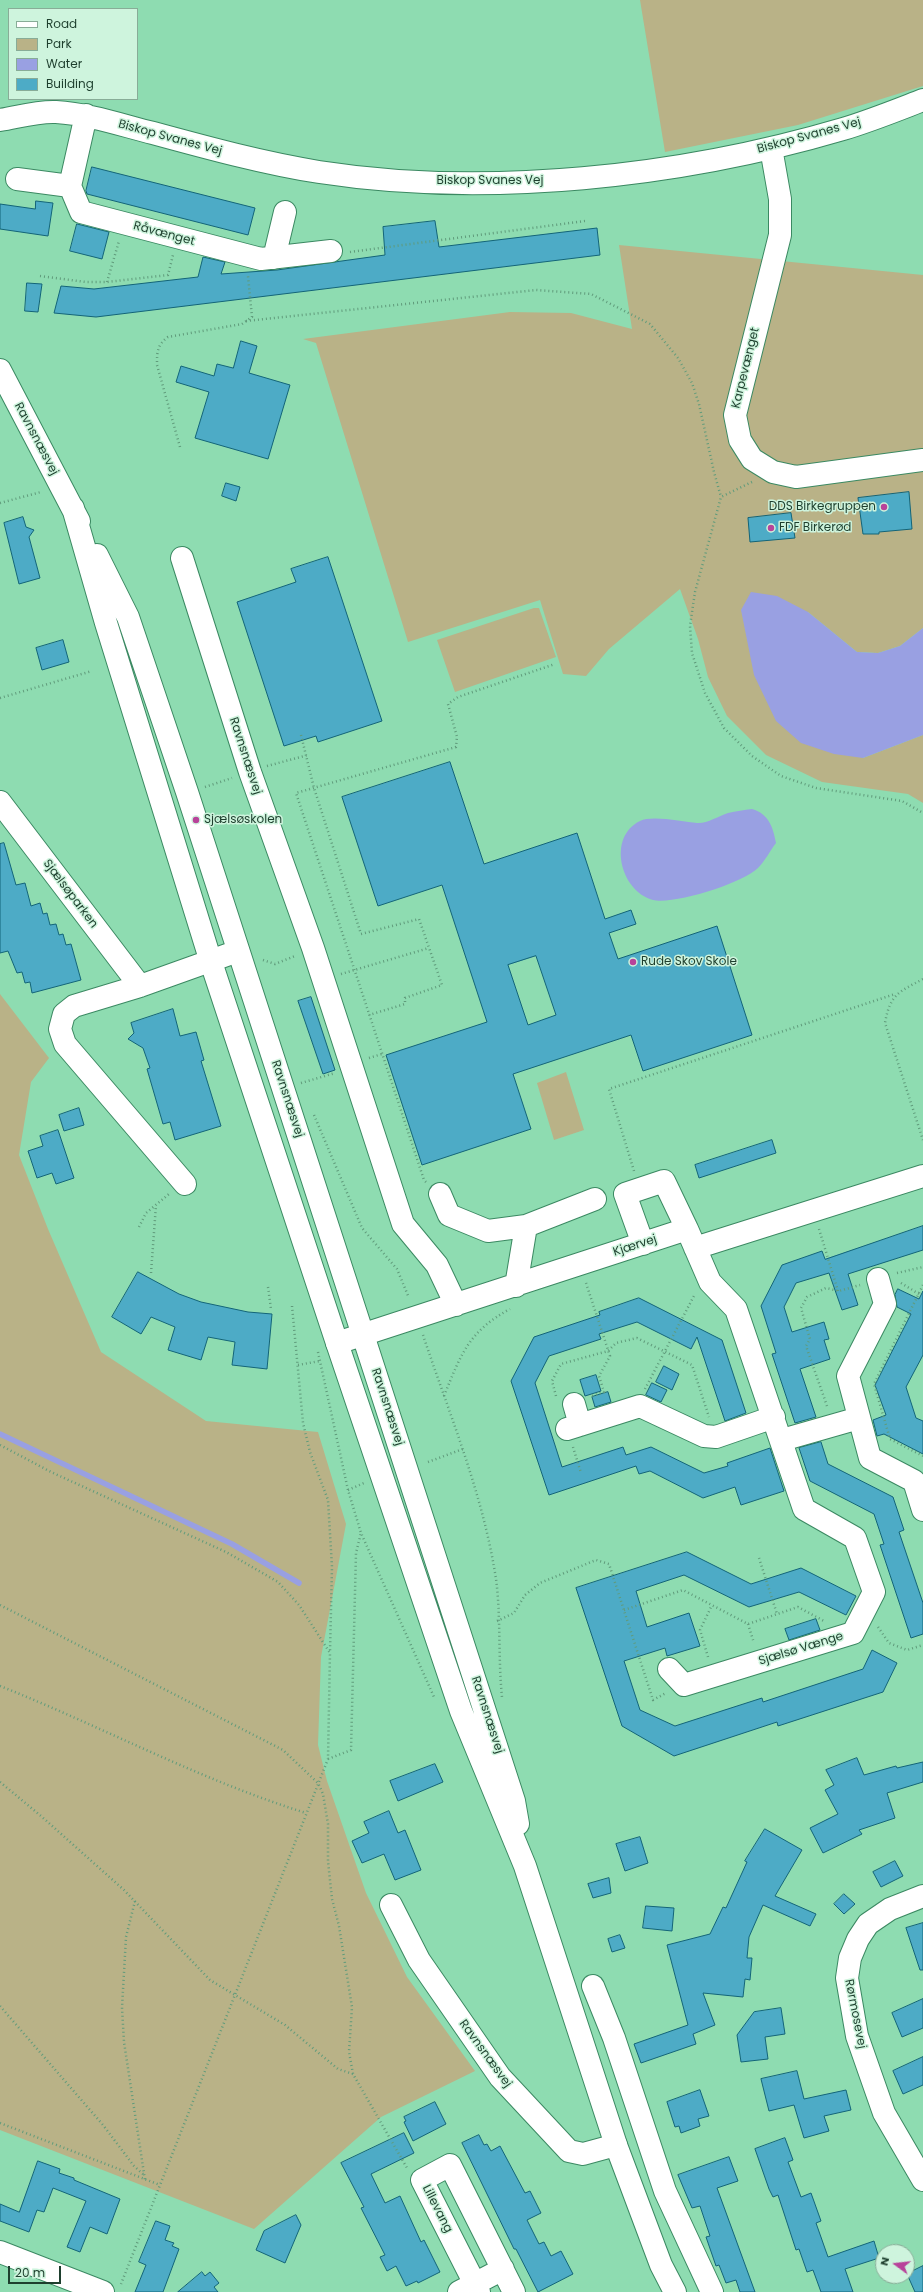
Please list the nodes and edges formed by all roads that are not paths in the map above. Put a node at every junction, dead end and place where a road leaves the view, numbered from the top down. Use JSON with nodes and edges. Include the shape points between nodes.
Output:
{"nodes":[{"id":1,"x":923,"y":100,"type":"edge"},
{"id":2,"x":0,"y":107,"type":"edge"},
{"id":3,"x":53,"y":112,"type":"junction"},
{"id":4,"x":86,"y":115,"type":"junction"},
{"id":5,"x":0,"y":120,"type":"edge"},
{"id":6,"x":771,"y":148,"type":"junction"},
{"id":7,"x":17,"y":179,"type":"dead end"},
{"id":8,"x":70,"y":186,"type":"junction"},
{"id":9,"x":285,"y":212,"type":"dead end"},
{"id":10,"x":331,"y":251,"type":"road end"},
{"id":11,"x":274,"y":258,"type":"junction"},
{"id":12,"x":0,"y":370,"type":"edge"},
{"id":13,"x":923,"y":460,"type":"edge"},
{"id":14,"x":73,"y":508,"type":"junction"},
{"id":15,"x":182,"y":558,"type":"dead end"},
{"id":16,"x":0,"y":802,"type":"edge"},
{"id":17,"x":248,"y":954,"type":"junction"},
{"id":18,"x":211,"y":962,"type":"junction"},
{"id":19,"x":140,"y":986,"type":"junction"},
{"id":20,"x":923,"y":1176,"type":"edge"},
{"id":21,"x":184,"y":1183,"type":"road end"},
{"id":22,"x":440,"y":1194,"type":"road end"},
{"id":23,"x":595,"y":1199,"type":"dead end"},
{"id":24,"x":526,"y":1226,"type":"junction"},
{"id":25,"x":691,"y":1239,"type":"junction"},
{"id":26,"x":643,"y":1244,"type":"junction"},
{"id":27,"x":888,"y":1276,"type":"road end"},
{"id":28,"x":515,"y":1296,"type":"junction"},
{"id":29,"x":456,"y":1305,"type":"junction"},
{"id":30,"x":364,"y":1335,"type":"junction"},
{"id":31,"x":337,"y":1343,"type":"junction"},
{"id":32,"x":574,"y":1404,"type":"road end"},
{"id":33,"x":774,"y":1417,"type":"junction"},
{"id":34,"x":859,"y":1418,"type":"junction"},
{"id":35,"x":782,"y":1440,"type":"junction"},
{"id":36,"x":923,"y":1510,"type":"edge"},
{"id":37,"x":669,"y":1669,"type":"dead end"},
{"id":38,"x":525,"y":1866,"type":"junction"},
{"id":39,"x":923,"y":1896,"type":"edge"},
{"id":40,"x":391,"y":1905,"type":"dead end"},
{"id":41,"x":593,"y":1986,"type":"dead end"},
{"id":42,"x":614,"y":2038,"type":"junction"},
{"id":43,"x":584,"y":2048,"type":"junction"},
{"id":44,"x":616,"y":2146,"type":"junction"},
{"id":45,"x":923,"y":2180,"type":"edge"},
{"id":46,"x":0,"y":2252,"type":"edge"},
{"id":47,"x":503,"y":2269,"type":"junction"},
{"id":48,"x":112,"y":2288,"type":"edge"},
{"id":49,"x":471,"y":2289,"type":"edge"},
{"id":50,"x":514,"y":2292,"type":"edge"},
{"id":51,"x":674,"y":2292,"type":"edge"},
{"id":52,"x":712,"y":2292,"type":"edge"}],
"edges":[{"from":1,"to":6,"type":"street","name":"Biskop Svanes Vej","via":[[845,129]]},
{"from":2,"to":3,"type":"street","name":"Biskop Svanes Vej","via":[[44,106]]},
{"from":3,"to":4,"type":"street","name":"Biskop Svanes Vej"},
{"from":3,"to":5,"type":"street","name":"Biskop Svanes Vej"},
{"from":4,"to":6,"type":"street","name":"Biskop Svanes Vej","via":[[242,156],[319,172],[403,180],[563,180],[683,167]]},
{"from":4,"to":8,"type":"street"},
{"from":6,"to":13,"type":"street","name":"Karpevænget","via":[[780,199],[780,235],[735,415],[740,440],[752,459],[773,472],[796,476]]},
{"from":7,"to":8,"type":"street"},
{"from":8,"to":11,"type":"street","name":"Råvænget","via":[[81,212],[261,259]]},
{"from":9,"to":11,"type":"street"},
{"from":10,"to":11,"type":"street","name":"Råvænget"},
{"from":12,"to":14,"type":"street","name":"Ravnsnæsvej"},
{"from":14,"to":17,"type":"street","name":"Ravnsnæsvej","via":[[128,617],[187,792]]},
{"from":14,"to":18,"type":"street","name":"Ravnsnæsvej"},
{"from":15,"to":29,"type":"street","name":"Ravnsnæsvej","via":[[250,772],[313,948],[404,1224],[436,1265]]},
{"from":16,"to":19,"type":"street","name":"Sjælsøparken"},
{"from":17,"to":18,"type":"street"},
{"from":17,"to":30,"type":"street","name":"Ravnsnæsvej"},
{"from":18,"to":19,"type":"street"},
{"from":18,"to":31,"type":"street","name":"Ravnsnæsvej"},
{"from":19,"to":21,"type":"street","via":[[74,1006],[64,1014],[60,1029],[65,1044]]},
{"from":20,"to":25,"type":"street","name":"Kjærvej","via":[[813,1211]]},
{"from":22,"to":24,"type":"street","via":[[449,1215],[488,1231]]},
{"from":23,"to":24,"type":"street"},
{"from":24,"to":28,"type":"street"},
{"from":25,"to":26,"type":"street","name":"Kjærvej"},
{"from":25,"to":26,"type":"street","name":"Sjælsø Vænge","via":[[664,1181],[625,1194]]},
{"from":25,"to":33,"type":"street","name":"Sjælsø Vænge","via":[[710,1282],[736,1309]]},
{"from":26,"to":28,"type":"street","name":"Kjærvej"},
{"from":27,"to":34,"type":"street","via":[[885,1304],[848,1376]]},
{"from":28,"to":29,"type":"street","name":"Kjærvej"},
{"from":29,"to":30,"type":"street","name":"Kjærvej"},
{"from":30,"to":31,"type":"street","name":"Kjærvej"},
{"from":30,"to":38,"type":"street","name":"Ravnsnæsvej","via":[[514,1801]]},
{"from":31,"to":38,"type":"street","name":"Ravnsnæsvej","via":[[461,1711]]},
{"from":32,"to":33,"type":"street","via":[[574,1427],[640,1406],[704,1436],[716,1437]]},
{"from":33,"to":35,"type":"street","name":"Sjælsø Vænge"},
{"from":34,"to":35,"type":"street"},
{"from":34,"to":36,"type":"street","via":[[870,1458],[914,1481]]},
{"from":35,"to":37,"type":"street","name":"Sjælsø Vænge","via":[[804,1509],[855,1538],[874,1592],[853,1633],[684,1685]]},
{"from":38,"to":43,"type":"street","name":"Ravnsnæsvej"},
{"from":39,"to":45,"type":"street","name":"Rørmosevej","via":[[890,1910],[868,1924],[850,1958],[847,1978],[857,2036],[884,2113]]},
{"from":40,"to":44,"type":"street","name":"Ravnsnæsvej","via":[[418,1960],[500,2077],[569,2151],[583,2154]]},
{"from":41,"to":42,"type":"street"},
{"from":42,"to":43,"type":"street"},
{"from":42,"to":52,"type":"street","via":[[664,2191]]},
{"from":43,"to":44,"type":"street","name":"Ravnsnæsvej"},
{"from":44,"to":51,"type":"street","name":"Ravnsnæsvej"},
{"from":46,"to":48,"type":"street"},
{"from":47,"to":49,"type":"street","name":"Lillevang"},
{"from":47,"to":49,"type":"street","name":"Lillevang","via":[[450,2165],[422,2180]]},
{"from":47,"to":50,"type":"street","name":"Lillevang"}]}
